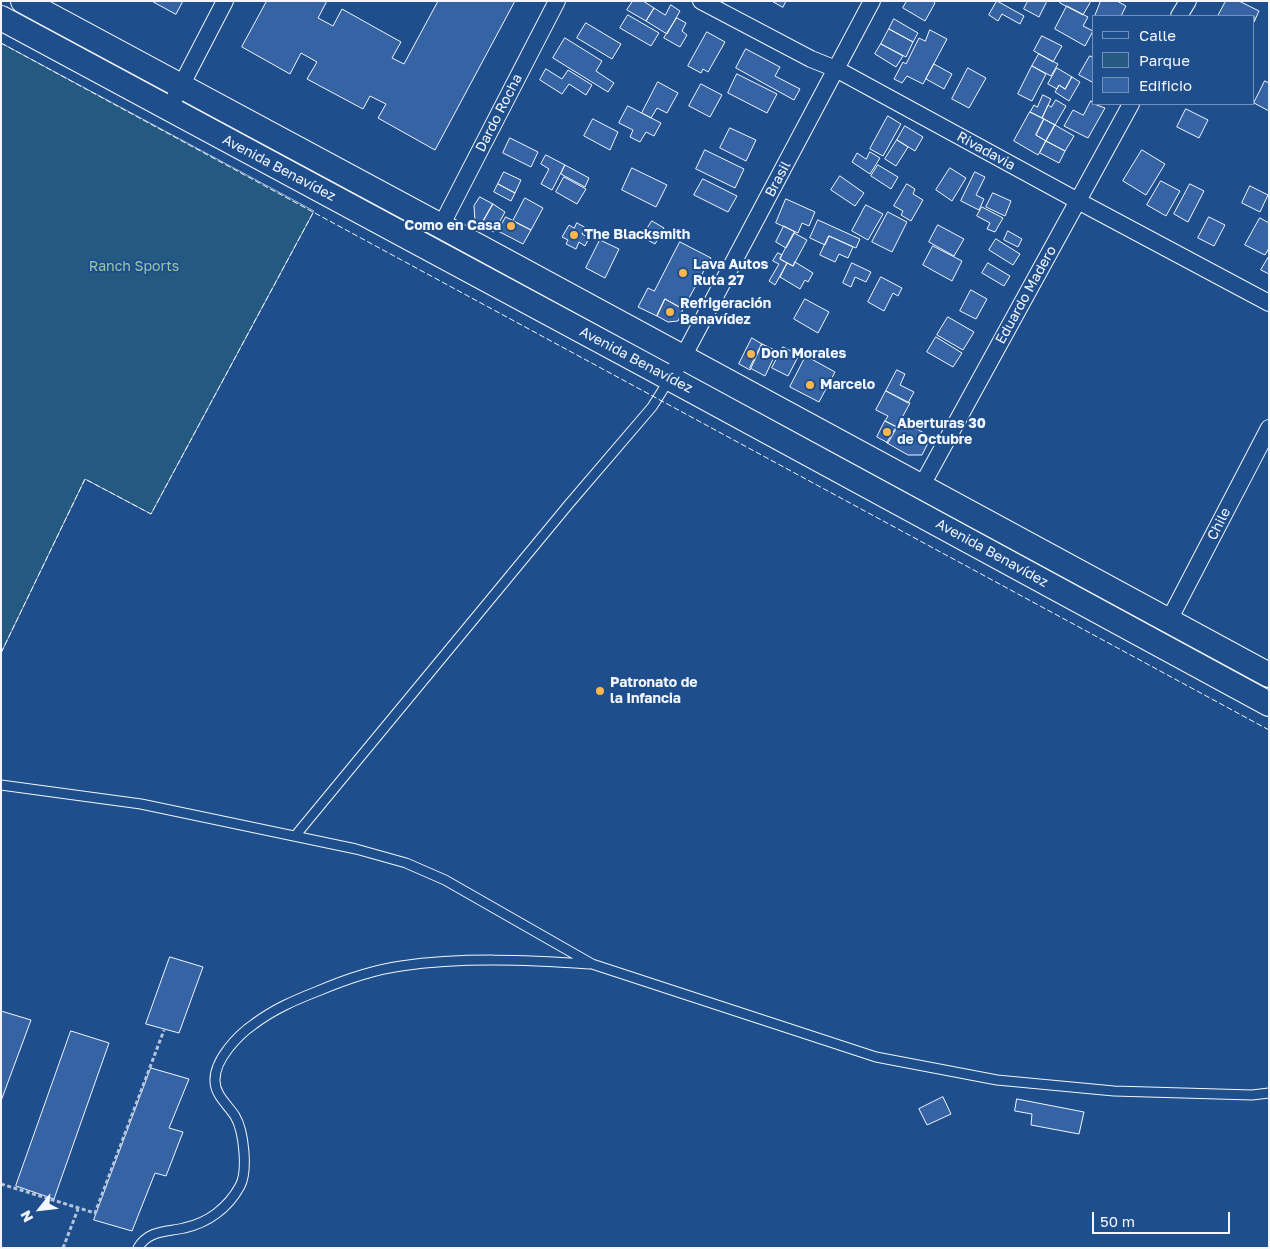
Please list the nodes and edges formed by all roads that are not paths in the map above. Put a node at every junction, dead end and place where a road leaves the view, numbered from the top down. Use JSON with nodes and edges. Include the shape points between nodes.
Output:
{"nodes":[{"id":1,"x":23,"y":1,"type":"edge"},
{"id":2,"x":225,"y":1,"type":"edge"},
{"id":3,"x":557,"y":1,"type":"edge"},
{"id":4,"x":702,"y":1,"type":"edge"},
{"id":5,"x":872,"y":1,"type":"edge"},
{"id":6,"x":1188,"y":1,"type":"edge"},
{"id":7,"x":1180,"y":15,"type":"edge"},
{"id":8,"x":1,"y":18,"type":"edge"},
{"id":9,"x":836,"y":69,"type":"junction"},
{"id":10,"x":180,"y":86,"type":"junction"},
{"id":11,"x":1130,"y":105,"type":"edge"},
{"id":12,"x":169,"y":109,"type":"junction"},
{"id":13,"x":1078,"y":201,"type":"junction"},
{"id":14,"x":441,"y":226,"type":"junction"},
{"id":15,"x":1269,"y":303,"type":"edge"},
{"id":16,"x":683,"y":357,"type":"junction"},
{"id":17,"x":670,"y":378,"type":"junction"},
{"id":18,"x":1269,"y":428,"type":"edge"},
{"id":19,"x":921,"y":487,"type":"junction"},
{"id":20,"x":1169,"y":620,"type":"junction"},
{"id":21,"x":1269,"y":675,"type":"edge"},
{"id":22,"x":1269,"y":704,"type":"edge"},
{"id":23,"x":1,"y":785,"type":"edge"},
{"id":24,"x":296,"y":836,"type":"junction"},
{"id":25,"x":592,"y":964,"type":"junction"},
{"id":26,"x":1269,"y":1093,"type":"edge"},
{"id":27,"x":138,"y":1248,"type":"edge"}],
"edges":[{"from":1,"to":10,"type":"main road","name":"Avenida Benavídez"},
{"from":2,"to":10,"type":"street"},
{"from":3,"to":14,"type":"street","name":"Dardo Rocha"},
{"from":4,"to":9,"type":"street","name":"Rivadavia"},
{"from":5,"to":9,"type":"street","name":"Brasil"},
{"from":6,"to":7,"type":"street"},
{"from":8,"to":12,"type":"main road","name":"Avenida Benavídez"},
{"from":9,"to":13,"type":"street","name":"Rivadavia"},
{"from":9,"to":16,"type":"street","name":"Brasil"},
{"from":10,"to":12,"type":"street"},
{"from":10,"to":14,"type":"main road","name":"Avenida Benavídez"},
{"from":11,"to":13,"type":"street","name":"Eduardo Madero"},
{"from":12,"to":17,"type":"main road","name":"Avenida Benavídez"},
{"from":13,"to":15,"type":"street","name":"Rivadavia"},
{"from":13,"to":19,"type":"street","name":"Eduardo Madero"},
{"from":14,"to":16,"type":"main road","name":"Avenida Benavídez"},
{"from":16,"to":17,"type":"street","name":"Brasil"},
{"from":16,"to":19,"type":"main road","name":"Avenida Benavídez"},
{"from":17,"to":22,"type":"main road","name":"Avenida Benavídez"},
{"from":17,"to":24,"type":"lane","via":[[652,406]]},
{"from":18,"to":20,"type":"street","name":"Chile"},
{"from":19,"to":20,"type":"main road","name":"Avenida Benavídez"},
{"from":20,"to":21,"type":"main road","name":"Avenida Benavídez"},
{"from":23,"to":24,"type":"lane","via":[[141,804]]},
{"from":24,"to":25,"type":"lane","via":[[406,863],[445,880]]},
{"from":25,"to":26,"type":"lane","via":[[876,1057],[997,1080],[1104,1090]]},
{"from":25,"to":27,"type":"lane","via":[[525,959],[399,966],[329,986],[289,1002],[264,1017],[240,1033],[221,1059],[215,1081],[220,1097],[236,1118],[242,1138],[245,1156],[241,1184],[231,1200],[210,1219],[186,1228],[152,1234]]}]}
